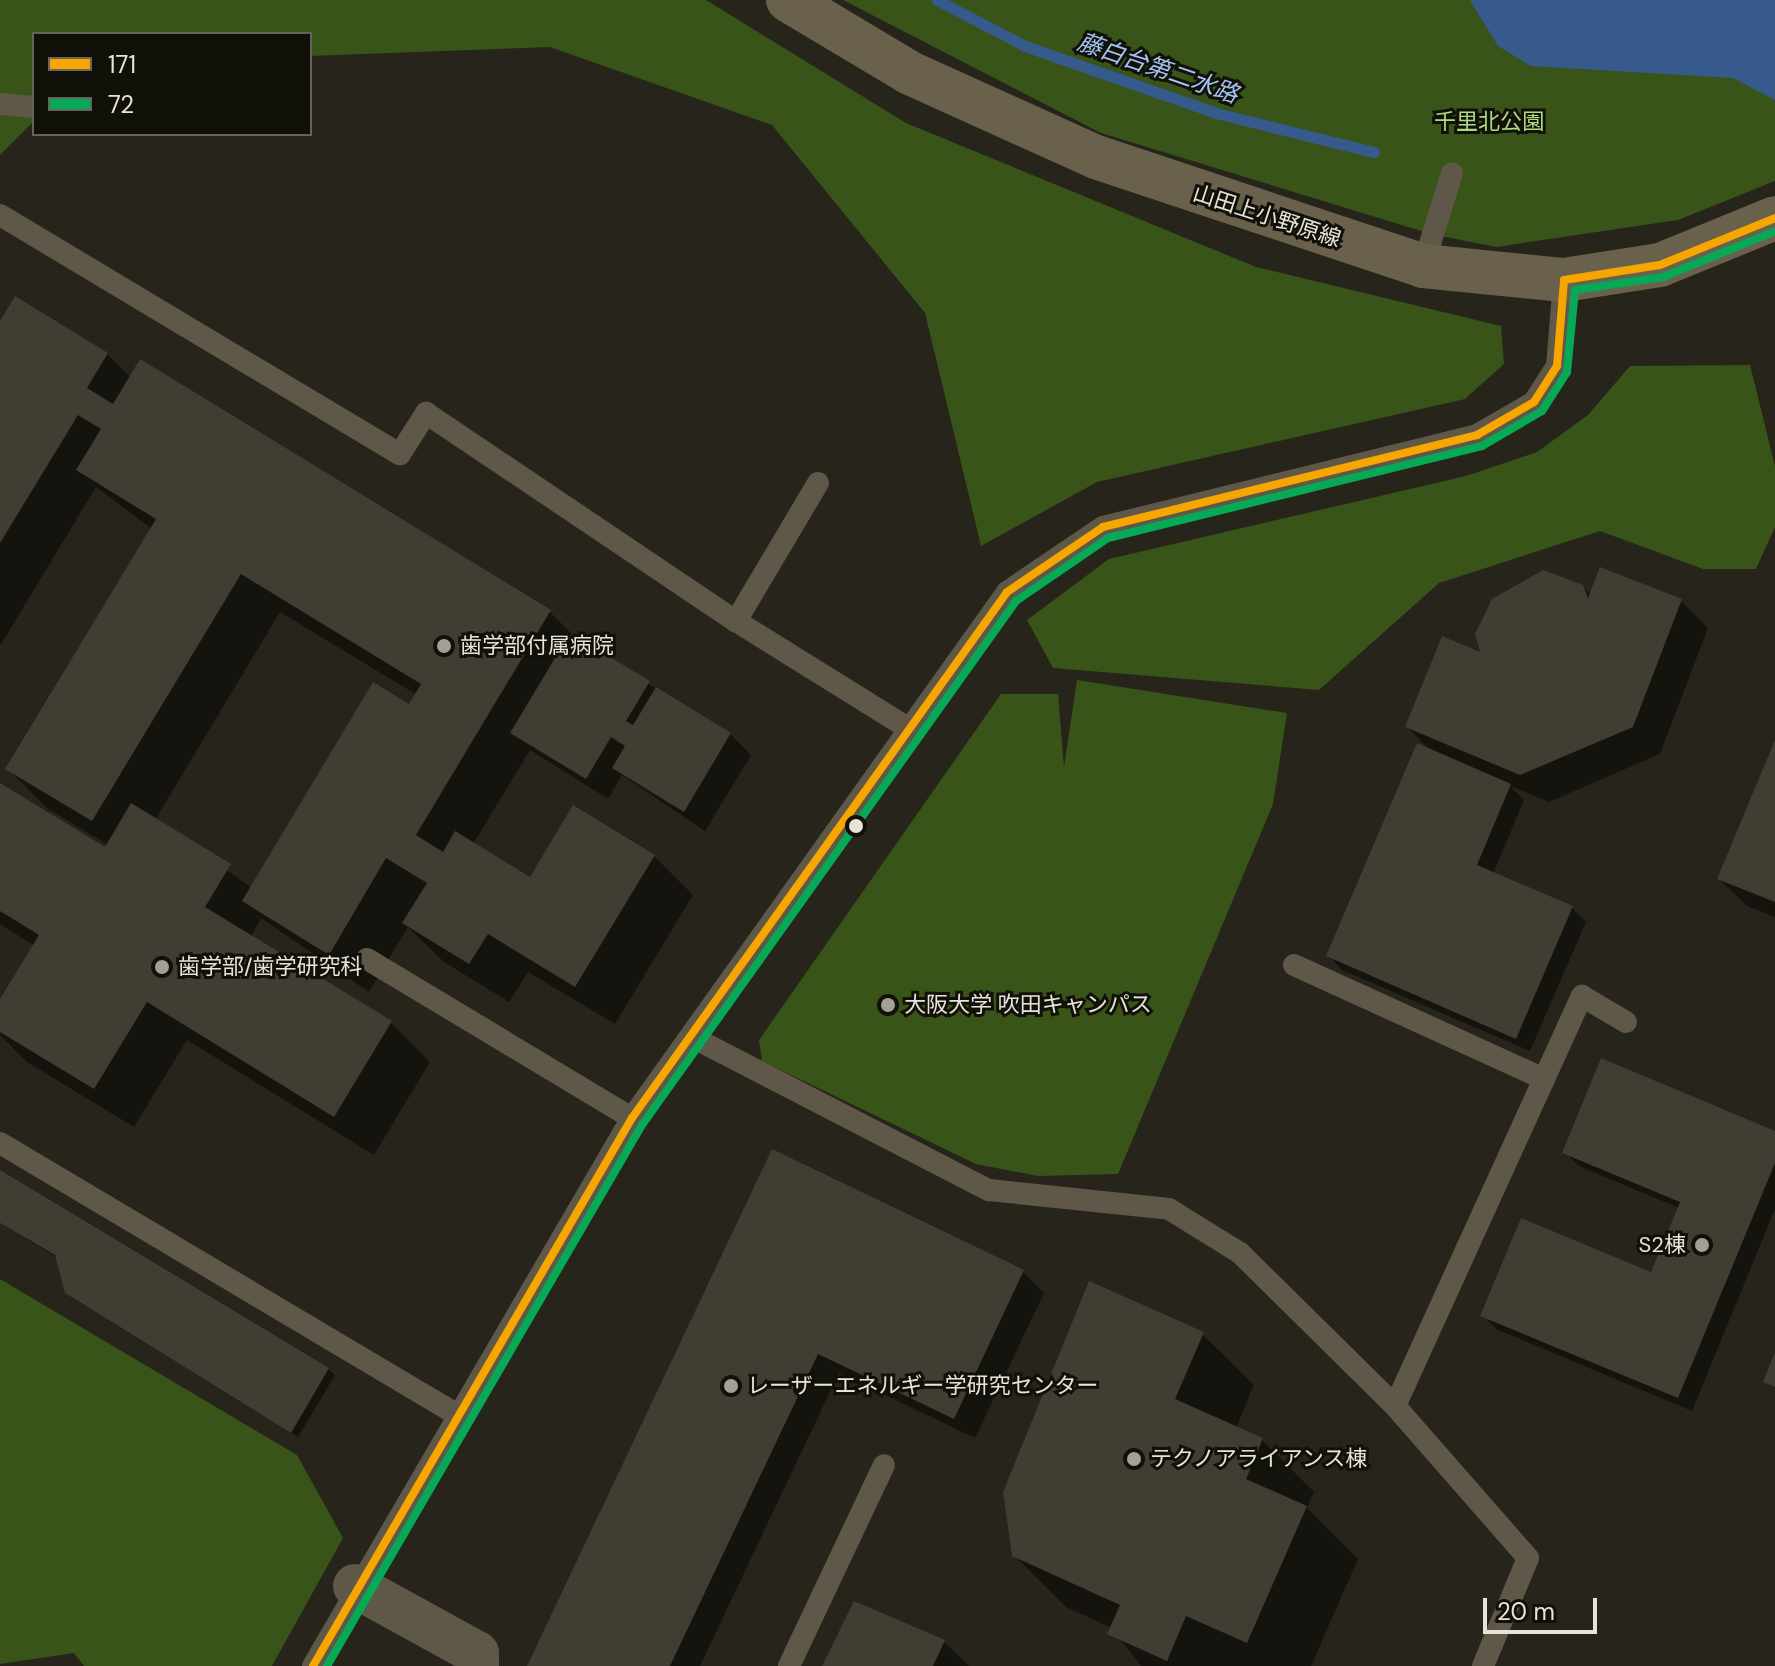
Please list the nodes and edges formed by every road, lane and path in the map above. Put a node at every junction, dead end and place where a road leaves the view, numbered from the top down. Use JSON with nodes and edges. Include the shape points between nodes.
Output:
{"nodes":[{"id":1,"x":788,"y":0,"type":"edge"},
{"id":2,"x":0,"y":104,"type":"edge"},
{"id":3,"x":32,"y":107,"type":"edge"},
{"id":4,"x":1452,"y":173,"type":"dead end"},
{"id":5,"x":0,"y":215,"type":"edge"},
{"id":6,"x":1775,"y":218,"type":"edge"},
{"id":7,"x":1423,"y":266,"type":"junction"},
{"id":8,"x":1564,"y":280,"type":"junction"},
{"id":9,"x":818,"y":483,"type":"dead end"},
{"id":10,"x":736,"y":621,"type":"junction"},
{"id":11,"x":911,"y":730,"type":"junction"},
{"id":12,"x":367,"y":959,"type":"dead end"},
{"id":13,"x":1294,"y":965,"type":"dead end"},
{"id":14,"x":1626,"y":1022,"type":"dead end"},
{"id":15,"x":692,"y":1037,"type":"junction"},
{"id":16,"x":1544,"y":1079,"type":"junction"},
{"id":17,"x":632,"y":1118,"type":"junction"},
{"id":18,"x":0,"y":1143,"type":"edge"},
{"id":19,"x":1395,"y":1406,"type":"junction"},
{"id":20,"x":456,"y":1414,"type":"junction"},
{"id":21,"x":884,"y":1465,"type":"dead end"},
{"id":22,"x":355,"y":1586,"type":"junction"},
{"id":23,"x":313,"y":1666,"type":"edge"},
{"id":24,"x":477,"y":1666,"type":"edge"},
{"id":25,"x":789,"y":1666,"type":"edge"},
{"id":26,"x":1483,"y":1666,"type":"edge"}],
"edges":[{"from":1,"to":7,"type":"main road","name":"山田上小野原線","via":[[910,73],[1096,157]]},
{"from":2,"to":3,"type":"lane"},
{"from":4,"to":7,"type":"lane"},
{"from":5,"to":10,"type":"lane","via":[[400,454],[426,413]]},
{"from":6,"to":8,"type":"main road","name":"山田上小野原線","via":[[1660,265]]},
{"from":7,"to":8,"type":"main road","name":"山田上小野原線"},
{"from":8,"to":11,"type":"lane","via":[[1557,366],[1534,402],[1477,435],[1103,527],[1007,592]]},
{"from":9,"to":10,"type":"lane"},
{"from":10,"to":11,"type":"lane"},
{"from":11,"to":15,"type":"lane"},
{"from":12,"to":17,"type":"lane"},
{"from":13,"to":16,"type":"lane"},
{"from":14,"to":16,"type":"lane","via":[[1582,996]]},
{"from":15,"to":17,"type":"lane"},
{"from":15,"to":19,"type":"lane","via":[[989,1190],[1169,1209],[1240,1253]]},
{"from":16,"to":19,"type":"lane"},
{"from":17,"to":20,"type":"lane"},
{"from":18,"to":20,"type":"lane"},
{"from":19,"to":26,"type":"lane","via":[[1528,1558]]},
{"from":20,"to":22,"type":"lane"},
{"from":21,"to":25,"type":"lane"},
{"from":22,"to":23,"type":"lane"},
{"from":22,"to":24,"type":"street","via":[[477,1653]]}]}
